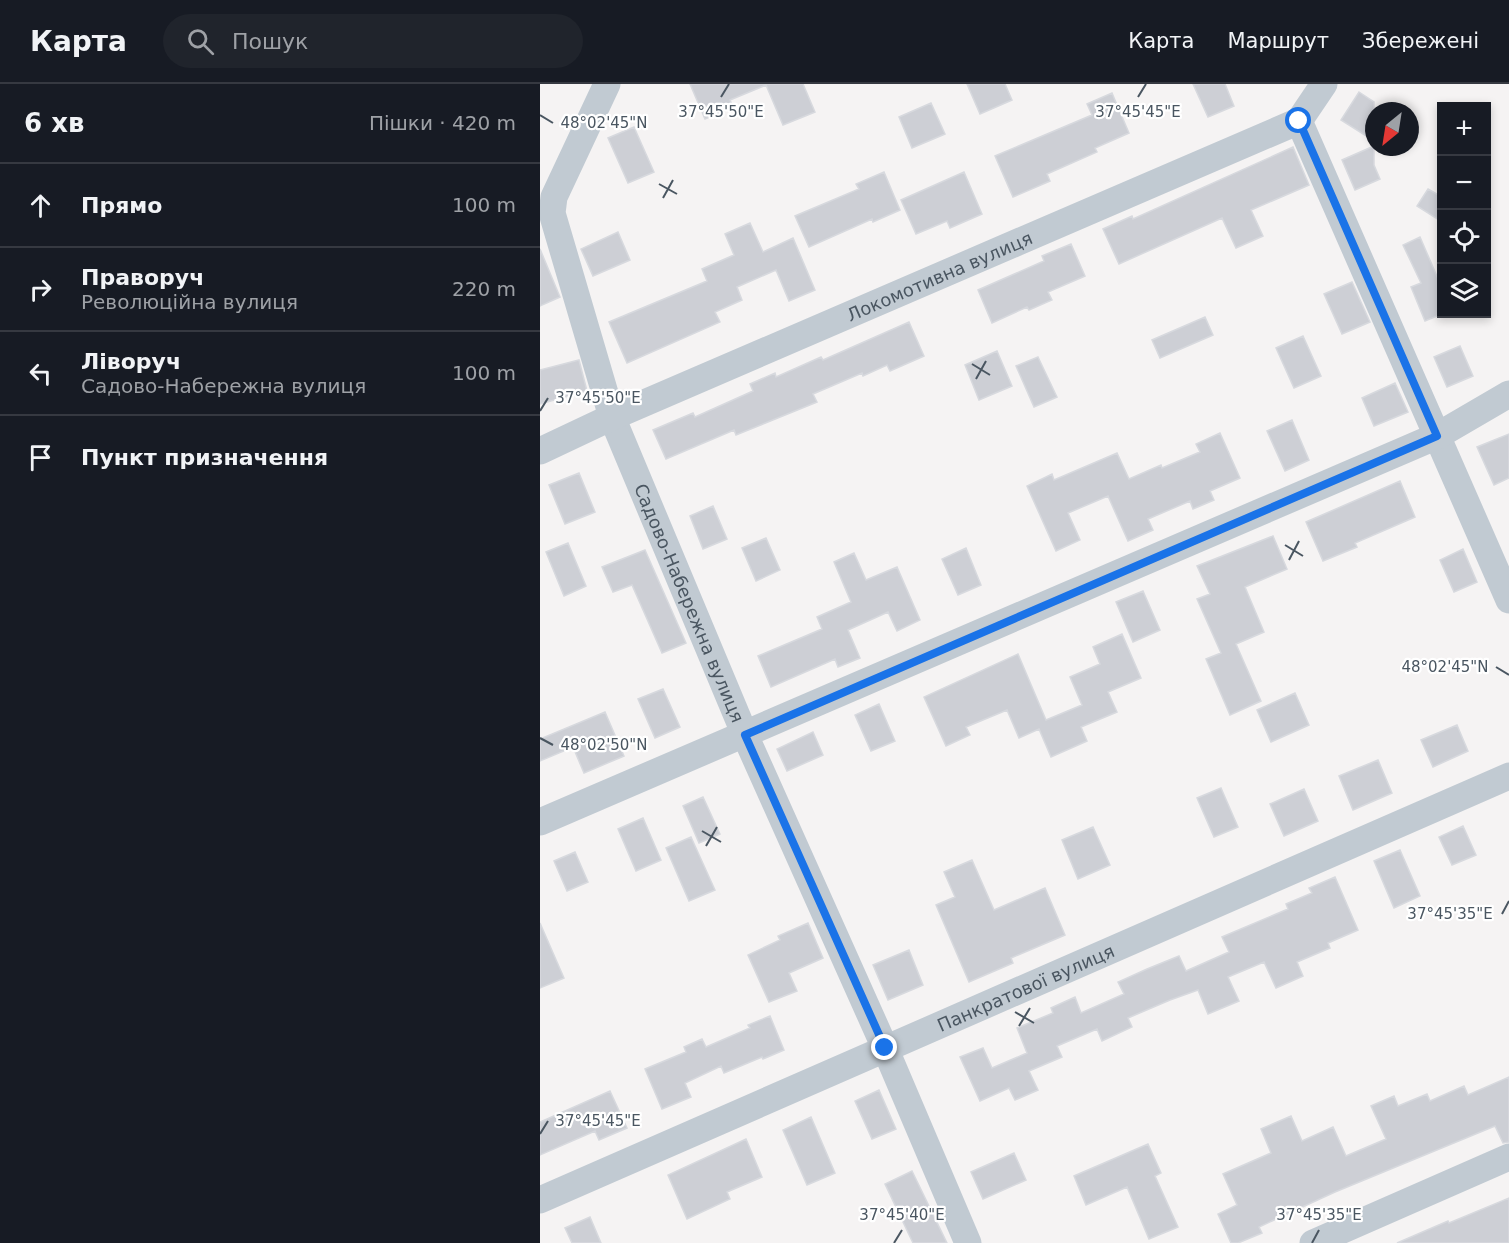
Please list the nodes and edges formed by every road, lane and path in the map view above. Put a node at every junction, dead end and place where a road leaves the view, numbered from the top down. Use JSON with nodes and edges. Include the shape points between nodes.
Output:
{"nodes":[{"id":1,"x":607,"y":84,"type":"edge"},
{"id":2,"x":1323,"y":84,"type":"edge"},
{"id":3,"x":1299,"y":121,"type":"junction"},
{"id":4,"x":1509,"y":394,"type":"edge"},
{"id":5,"x":612,"y":417,"type":"junction"},
{"id":6,"x":1437,"y":436,"type":"junction"},
{"id":7,"x":540,"y":452,"type":"edge"},
{"id":8,"x":1509,"y":600,"type":"edge"},
{"id":9,"x":745,"y":735,"type":"junction"},
{"id":10,"x":1509,"y":776,"type":"edge"},
{"id":11,"x":540,"y":822,"type":"edge"},
{"id":12,"x":885,"y":1048,"type":"junction"},
{"id":13,"x":1509,"y":1157,"type":"edge"},
{"id":14,"x":540,"y":1200,"type":"edge"},
{"id":15,"x":969,"y":1243,"type":"edge"},
{"id":16,"x":1313,"y":1243,"type":"edge"}],
"edges":[{"from":1,"to":5,"type":"street","name":"Садово-Набережна вулиця","via":[[554,197],[552,213]]},
{"from":2,"to":3,"type":"street"},
{"from":3,"to":5,"type":"street","name":"Локомотивна вулиця"},
{"from":3,"to":6,"type":"street"},
{"from":4,"to":6,"type":"street"},
{"from":5,"to":7,"type":"street","name":"Локомотивна вулиця"},
{"from":5,"to":9,"type":"street","name":"Садово-Набережна вулиця"},
{"from":6,"to":8,"type":"street"},
{"from":6,"to":9,"type":"street"},
{"from":9,"to":11,"type":"street"},
{"from":9,"to":12,"type":"street","name":"Садово-Набережна вулиця"},
{"from":10,"to":12,"type":"street","name":"Панкратової вулиця"},
{"from":12,"to":14,"type":"street","name":"Панкратової вулиця"},
{"from":12,"to":15,"type":"street","name":"Садово-Набережна вулиця"},
{"from":13,"to":16,"type":"street"}]}
